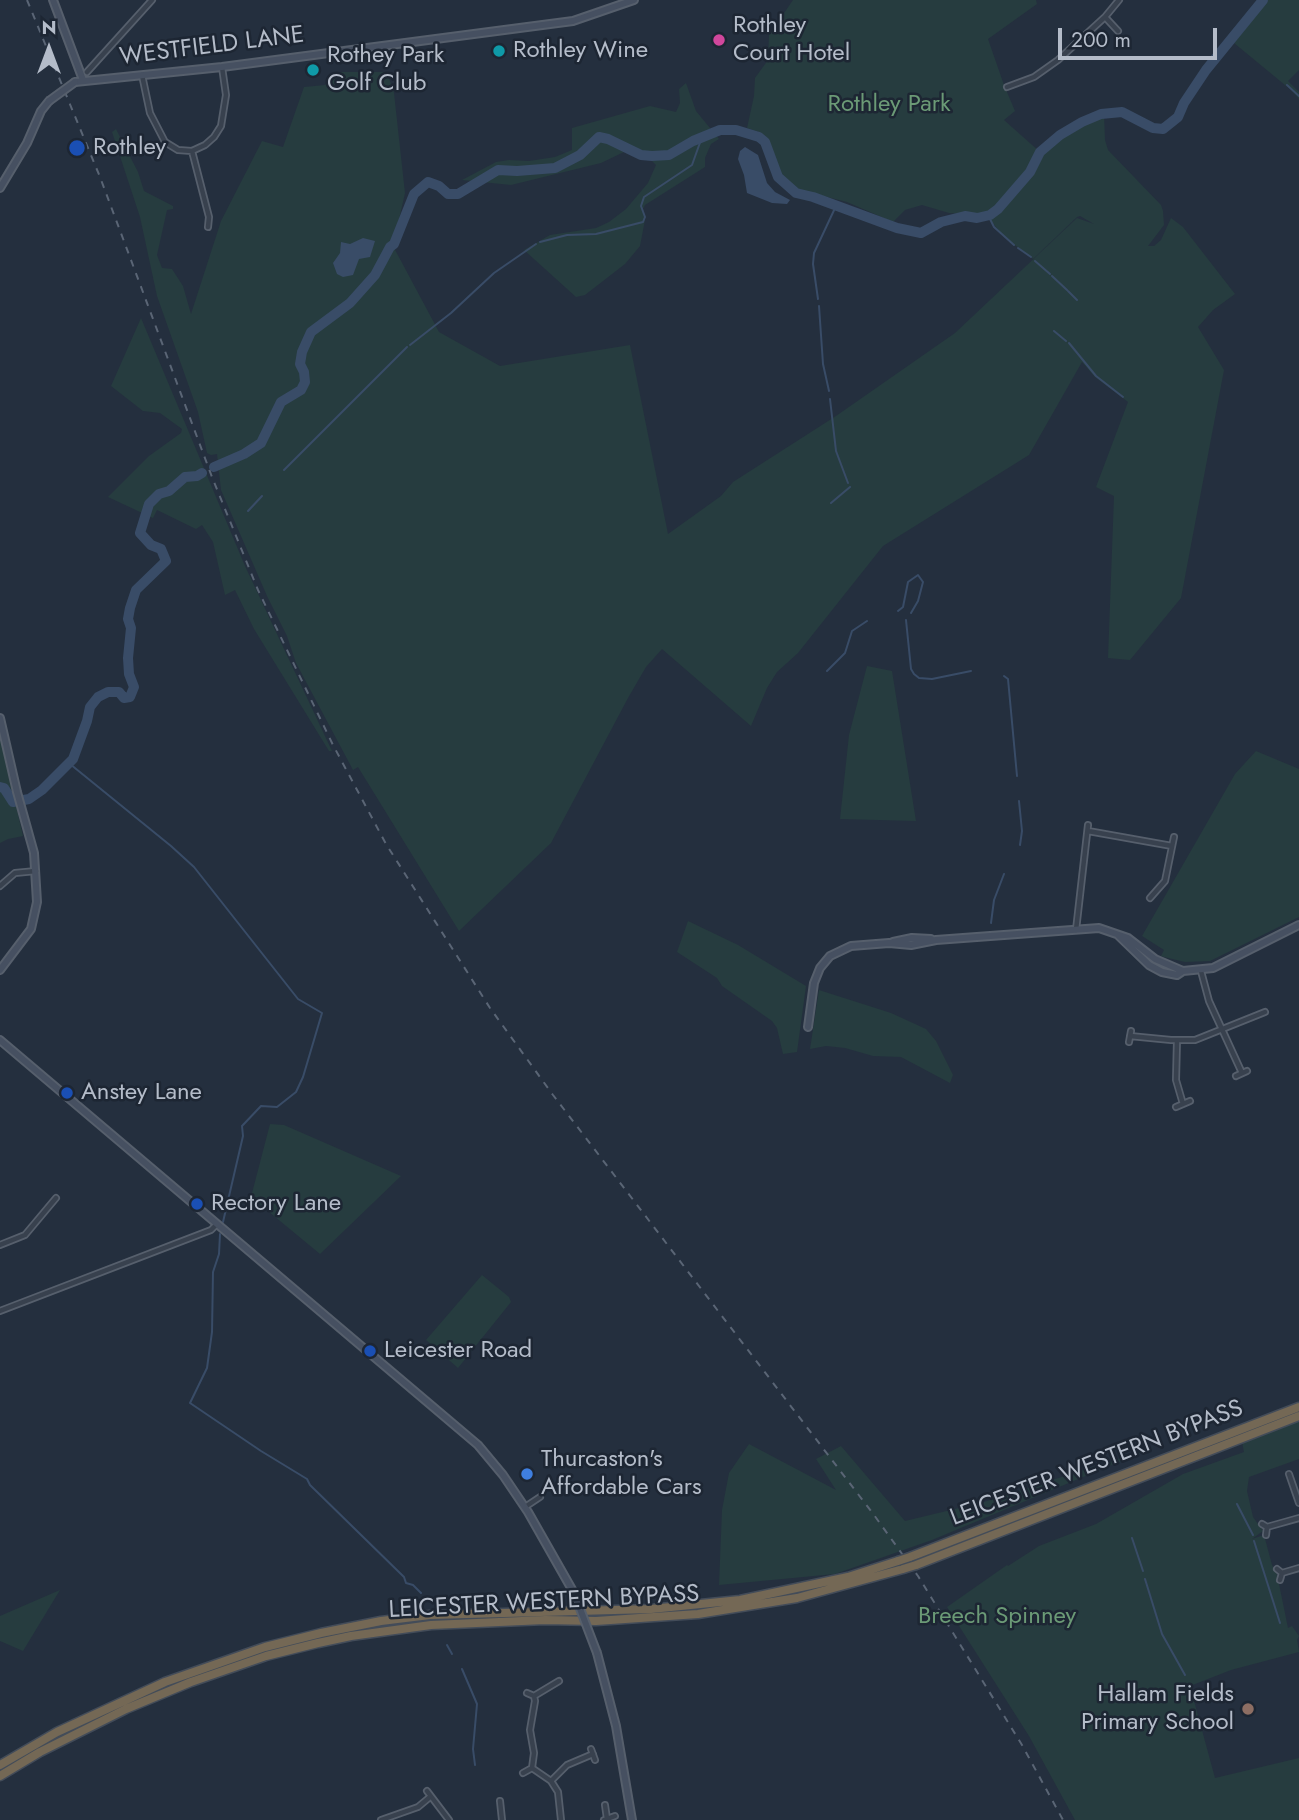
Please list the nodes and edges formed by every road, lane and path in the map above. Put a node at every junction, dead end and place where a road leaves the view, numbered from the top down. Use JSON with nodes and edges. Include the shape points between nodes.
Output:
{"nodes":[{"id":1,"x":53,"y":0,"type":"edge"},
{"id":2,"x":152,"y":0,"type":"edge"},
{"id":3,"x":634,"y":0,"type":"edge"},
{"id":4,"x":1119,"y":0,"type":"edge"},
{"id":5,"x":1105,"y":17,"type":"junction"},
{"id":6,"x":1118,"y":31,"type":"dead end"},
{"id":7,"x":222,"y":67,"type":"junction"},
{"id":8,"x":87,"y":72,"type":"dead end"},
{"id":9,"x":142,"y":74,"type":"junction"},
{"id":10,"x":79,"y":81,"type":"junction"},
{"id":11,"x":1007,"y":87,"type":"dead end"},
{"id":12,"x":192,"y":150,"type":"junction"},
{"id":13,"x":0,"y":188,"type":"edge"},
{"id":14,"x":208,"y":227,"type":"dead end"},
{"id":15,"x":0,"y":718,"type":"edge"},
{"id":16,"x":1174,"y":838,"type":"dead end"},
{"id":17,"x":1172,"y":846,"type":"junction"},
{"id":18,"x":36,"y":871,"type":"junction"},
{"id":19,"x":0,"y":886,"type":"edge"},
{"id":20,"x":1152,"y":898,"type":"dead end"},
{"id":21,"x":1299,"y":925,"type":"edge"},
{"id":22,"x":1076,"y":930,"type":"junction"},
{"id":23,"x":0,"y":970,"type":"edge"},
{"id":24,"x":1201,"y":971,"type":"junction"},
{"id":25,"x":1264,"y":1012,"type":"dead end"},
{"id":26,"x":808,"y":1027,"type":"dead end"},
{"id":27,"x":1221,"y":1030,"type":"junction"},
{"id":28,"x":0,"y":1040,"type":"edge"},
{"id":29,"x":1177,"y":1041,"type":"junction"},
{"id":30,"x":1129,"y":1042,"type":"dead end"},
{"id":31,"x":1242,"y":1073,"type":"dead end"},
{"id":32,"x":1190,"y":1101,"type":"dead end"},
{"id":33,"x":1184,"y":1104,"type":"junction"},
{"id":34,"x":1177,"y":1107,"type":"dead end"},
{"id":35,"x":57,"y":1197,"type":"dead end"},
{"id":36,"x":217,"y":1224,"type":"junction"},
{"id":37,"x":0,"y":1245,"type":"edge"},
{"id":38,"x":0,"y":1311,"type":"edge"},
{"id":39,"x":1299,"y":1407,"type":"edge"},
{"id":40,"x":1299,"y":1416,"type":"edge"},
{"id":41,"x":1289,"y":1474,"type":"dead end"},
{"id":42,"x":1299,"y":1477,"type":"edge"},
{"id":43,"x":1291,"y":1480,"type":"junction"},
{"id":44,"x":540,"y":1497,"type":"dead end"},
{"id":45,"x":1299,"y":1503,"type":"edge"},
{"id":46,"x":526,"y":1509,"type":"junction"},
{"id":47,"x":1299,"y":1518,"type":"edge"},
{"id":48,"x":1266,"y":1535,"type":"dead end"},
{"id":49,"x":901,"y":1565,"type":"junction"},
{"id":50,"x":1299,"y":1568,"type":"edge"},
{"id":51,"x":1277,"y":1569,"type":"dead end"},
{"id":52,"x":1282,"y":1573,"type":"junction"},
{"id":53,"x":1280,"y":1580,"type":"dead end"},
{"id":54,"x":559,"y":1681,"type":"dead end"},
{"id":55,"x":527,"y":1693,"type":"dead end"},
{"id":56,"x":534,"y":1696,"type":"junction"},
{"id":57,"x":593,"y":1754,"type":"dead end"},
{"id":58,"x":0,"y":1765,"type":"edge"},
{"id":59,"x":532,"y":1768,"type":"junction"},
{"id":60,"x":523,"y":1773,"type":"dead end"},
{"id":61,"x":0,"y":1776,"type":"edge"},
{"id":62,"x":551,"y":1781,"type":"junction"},
{"id":63,"x":499,"y":1801,"type":"dead end"},
{"id":64,"x":606,"y":1805,"type":"dead end"},
{"id":65,"x":615,"y":1816,"type":"dead end"},
{"id":66,"x":398,"y":1818,"type":"edge"},
{"id":67,"x":606,"y":1819,"type":"edge"},
{"id":68,"x":381,"y":1820,"type":"edge"},
{"id":69,"x":449,"y":1820,"type":"edge"},
{"id":70,"x":502,"y":1820,"type":"edge"},
{"id":71,"x":561,"y":1820,"type":"edge"},
{"id":72,"x":632,"y":1820,"type":"edge"}],
"edges":[{"from":1,"to":10,"type":"street"},
{"from":2,"to":8,"type":"street"},
{"from":3,"to":7,"type":"street","name":"WESTFIELD LANE","via":[[573,21]]},
{"from":4,"to":5,"type":"street"},
{"from":5,"to":6,"type":"street"},
{"from":5,"to":11,"type":"street","via":[[1034,77]]},
{"from":7,"to":9,"type":"street","name":"WESTFIELD LANE"},
{"from":7,"to":12,"type":"street","via":[[226,96],[221,126],[205,145]]},
{"from":9,"to":10,"type":"street","name":"WESTFIELD LANE"},
{"from":9,"to":12,"type":"street","via":[[150,113],[164,142]]},
{"from":10,"to":13,"type":"street","bridge":true,"via":[[41,111]]},
{"from":12,"to":14,"type":"street"},
{"from":15,"to":18,"type":"street"},
{"from":16,"to":17,"type":"street"},
{"from":17,"to":20,"type":"street","via":[[1165,881]]},
{"from":17,"to":22,"type":"street","via":[[1088,828]]},
{"from":18,"to":19,"type":"street","via":[[15,873]]},
{"from":18,"to":23,"type":"street","via":[[32,929]]},
{"from":21,"to":24,"type":"street"},
{"from":22,"to":24,"type":"street","via":[[1099,928],[1118,935],[1156,970],[1177,975]]},
{"from":22,"to":26,"type":"street","via":[[851,946],[827,959],[815,978]]},
{"from":24,"to":27,"type":"street"},
{"from":25,"to":27,"type":"street"},
{"from":27,"to":29,"type":"street"},
{"from":27,"to":31,"type":"street"},
{"from":28,"to":36,"type":"street"},
{"from":29,"to":30,"type":"street","via":[[1131,1033]]},
{"from":29,"to":33,"type":"street","via":[[1176,1080]]},
{"from":32,"to":33,"type":"street"},
{"from":33,"to":34,"type":"street"},
{"from":35,"to":37,"type":"street","via":[[25,1235]]},
{"from":36,"to":38,"type":"street"},
{"from":36,"to":46,"type":"street","via":[[478,1445]]},
{"from":39,"to":49,"type":"highway","name":"LEICESTER WESTERN BYPASS","bridge":true,"via":[[910,1557]]},
{"from":40,"to":49,"type":"highway","name":"LEICESTER WESTERN BYPASS","bridge":true,"via":[[915,1565]]},
{"from":41,"to":43,"type":"street"},
{"from":42,"to":43,"type":"street"},
{"from":43,"to":45,"type":"street"},
{"from":44,"to":46,"type":"street"},
{"from":46,"to":72,"type":"street","bridge":true,"via":[[574,1592],[597,1653],[612,1705]]},
{"from":47,"to":48,"type":"street","via":[[1265,1525]]},
{"from":49,"to":58,"type":"highway","name":"LEICESTER WESTERN BYPASS","via":[[727,1602],[639,1610],[430,1615],[321,1633],[254,1650],[165,1682],[57,1732]]},
{"from":49,"to":61,"type":"highway","name":"LEICESTER WESTERN BYPASS","via":[[797,1598],[698,1614],[431,1625],[318,1643],[266,1656],[136,1704]]},
{"from":50,"to":52,"type":"street"},
{"from":51,"to":52,"type":"street"},
{"from":52,"to":53,"type":"street"},
{"from":54,"to":56,"type":"street"},
{"from":55,"to":56,"type":"street"},
{"from":56,"to":59,"type":"street"},
{"from":57,"to":62,"type":"street","via":[[567,1765]]},
{"from":59,"to":60,"type":"street"},
{"from":59,"to":62,"type":"street"},
{"from":62,"to":71,"type":"street","via":[[558,1792]]},
{"from":63,"to":70,"type":"street"},
{"from":64,"to":67,"type":"street"},
{"from":65,"to":67,"type":"street"},
{"from":66,"to":68,"type":"street"},
{"from":66,"to":69,"type":"street","via":[[418,1807],[429,1794]]}]}
